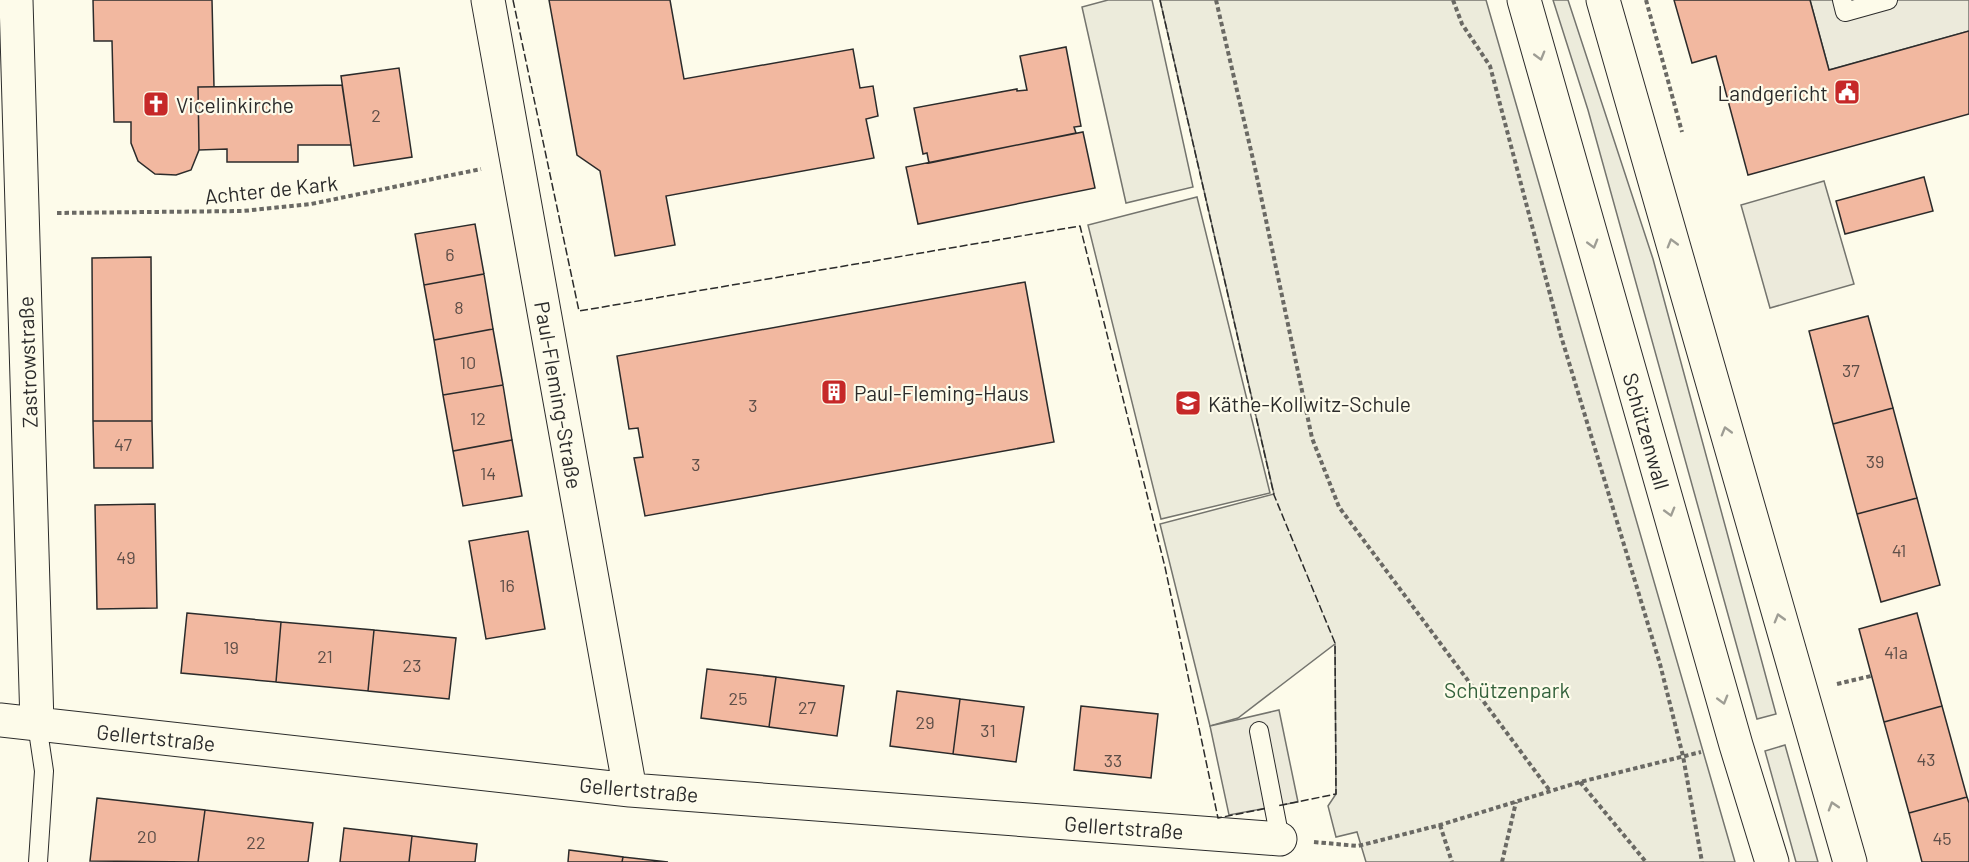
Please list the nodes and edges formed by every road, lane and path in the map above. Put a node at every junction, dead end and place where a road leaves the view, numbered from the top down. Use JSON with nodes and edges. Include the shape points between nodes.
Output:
{"nodes":[{"id":1,"x":16,"y":0,"type":"edge"},
{"id":2,"x":489,"y":0,"type":"edge"},
{"id":3,"x":1216,"y":0,"type":"edge"},
{"id":4,"x":1453,"y":0,"type":"edge"},
{"id":5,"x":1524,"y":0,"type":"edge"},
{"id":6,"x":1603,"y":0,"type":"edge"},
{"id":7,"x":1842,"y":0,"type":"edge"},
{"id":8,"x":1888,"y":0,"type":"edge"},
{"id":9,"x":518,"y":162,"type":"junction"},
{"id":10,"x":23,"y":213,"type":"junction"},
{"id":11,"x":1872,"y":676,"type":"dead end"},
{"id":12,"x":1830,"y":685,"type":"dead end"},
{"id":13,"x":0,"y":720,"type":"edge"},
{"id":14,"x":37,"y":724,"type":"junction"},
{"id":15,"x":1259,"y":731,"type":"dead end"},
{"id":16,"x":1736,"y":745,"type":"junction"},
{"id":17,"x":1683,"y":756,"type":"junction"},
{"id":18,"x":1580,"y":782,"type":"junction"},
{"id":19,"x":630,"y":790,"type":"junction"},
{"id":20,"x":1550,"y":791,"type":"junction"},
{"id":21,"x":1516,"y":801,"type":"junction"},
{"id":22,"x":1440,"y":825,"type":"junction"},
{"id":23,"x":1280,"y":839,"type":"junction"},
{"id":24,"x":38,"y":862,"type":"edge"},
{"id":25,"x":1452,"y":862,"type":"edge"},
{"id":26,"x":1503,"y":862,"type":"edge"},
{"id":27,"x":1646,"y":862,"type":"edge"},
{"id":28,"x":1702,"y":862,"type":"edge"},
{"id":29,"x":1772,"y":862,"type":"edge"},
{"id":30,"x":1850,"y":862,"type":"edge"}],
"edges":[{"from":1,"to":10,"type":"street","name":"Zastrowstraße"},
{"from":2,"to":9,"type":"street","name":"Paul-Fleming-Straße"},
{"from":3,"to":20,"type":"path","via":[[1312,438],[1339,507]]},
{"from":4,"to":17,"type":"path","via":[[1462,24],[1490,66],[1561,336],[1660,664]]},
{"from":5,"to":16,"type":"street","name":"Schützenwall","one_way":true},
{"from":30,"to":6,"type":"street","one_way":true},
{"from":7,"to":8,"type":"lane","via":[[1845,12]]},
{"from":9,"to":10,"type":"path","name":"Achter de Kark","via":[[277,208]]},
{"from":9,"to":19,"type":"street","name":"Paul-Fleming-Straße"},
{"from":10,"to":14,"type":"street","name":"Zastrowstraße"},
{"from":11,"to":12,"type":"path"},
{"from":13,"to":14,"type":"street","name":"Gellertstraße"},
{"from":14,"to":19,"type":"street","name":"Gellertstraße"},
{"from":14,"to":24,"type":"lane","via":[[44,771]]},
{"from":15,"to":23,"type":"lane"},
{"from":16,"to":17,"type":"path"},
{"from":16,"to":29,"type":"street","name":"Schützenwall"},
{"from":17,"to":18,"type":"path"},
{"from":17,"to":28,"type":"path"},
{"from":18,"to":20,"type":"path"},
{"from":18,"to":27,"type":"path"},
{"from":19,"to":23,"type":"street","name":"Gellertstraße"},
{"from":20,"to":21,"type":"path"},
{"from":21,"to":22,"type":"path"},
{"from":21,"to":26,"type":"path"},
{"from":22,"to":23,"type":"path","via":[[1358,846]]},
{"from":22,"to":25,"type":"path"}]}
